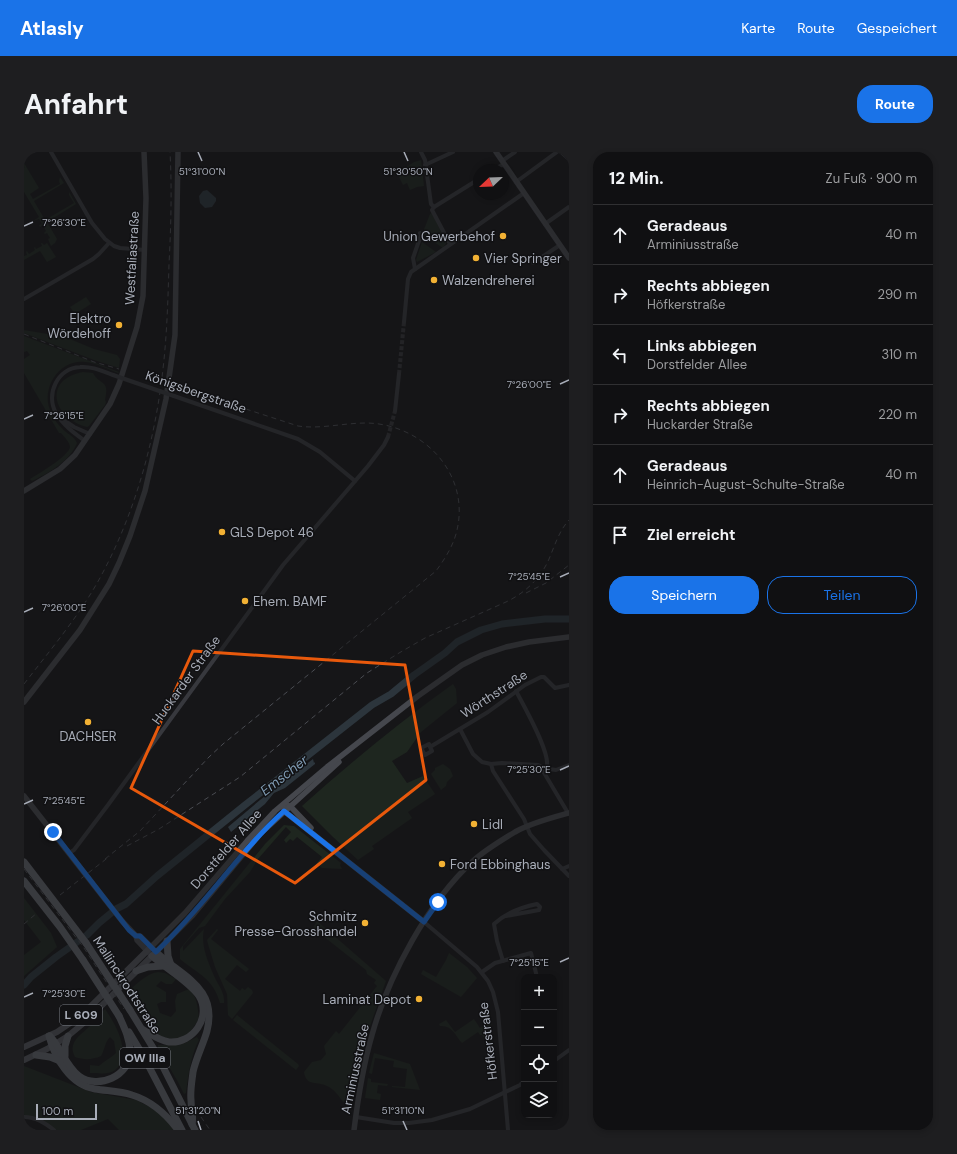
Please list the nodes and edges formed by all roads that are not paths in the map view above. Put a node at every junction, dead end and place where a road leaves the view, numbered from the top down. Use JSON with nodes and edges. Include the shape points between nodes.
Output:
{"nodes":[{"id":1,"x":51,"y":152,"type":"edge"},
{"id":2,"x":144,"y":152,"type":"edge"},
{"id":3,"x":178,"y":152,"type":"edge"},
{"id":4,"x":422,"y":152,"type":"edge"},
{"id":5,"x":453,"y":152,"type":"edge"},
{"id":6,"x":496,"y":152,"type":"edge"},
{"id":7,"x":514,"y":152,"type":"edge"},
{"id":8,"x":557,"y":152,"type":"edge"},
{"id":9,"x":561,"y":152,"type":"edge"},
{"id":10,"x":569,"y":159,"type":"edge"},
{"id":11,"x":503,"y":162,"type":"junction"},
{"id":12,"x":500,"y":164,"type":"edge"},
{"id":13,"x":425,"y":165,"type":"junction"},
{"id":14,"x":516,"y":182,"type":"junction"},
{"id":15,"x":473,"y":183,"type":"edge"},
{"id":16,"x":524,"y":194,"type":"junction"},
{"id":17,"x":434,"y":206,"type":"junction"},
{"id":18,"x":569,"y":207,"type":"edge"},
{"id":19,"x":545,"y":224,"type":"junction"},
{"id":20,"x":420,"y":233,"type":"dead end"},
{"id":21,"x":109,"y":243,"type":"junction"},
{"id":22,"x":450,"y":244,"type":"junction"},
{"id":23,"x":560,"y":244,"type":"junction"},
{"id":24,"x":145,"y":250,"type":"junction"},
{"id":25,"x":569,"y":258,"type":"edge"},
{"id":26,"x":533,"y":262,"type":"dead end"},
{"id":27,"x":415,"y":269,"type":"junction"},
{"id":28,"x":24,"y":299,"type":"edge"},
{"id":29,"x":404,"y":322,"type":"tunnel mouth"},
{"id":30,"x":399,"y":374,"type":"tunnel mouth"},
{"id":31,"x":395,"y":411,"type":"tunnel mouth"},
{"id":32,"x":57,"y":415,"type":"junction"},
{"id":33,"x":90,"y":434,"type":"junction"},
{"id":34,"x":388,"y":437,"type":"tunnel mouth"},
{"id":35,"x":85,"y":441,"type":"junction"},
{"id":36,"x":355,"y":481,"type":"junction"},
{"id":37,"x":24,"y":491,"type":"edge"},
{"id":38,"x":569,"y":637,"type":"edge"},
{"id":39,"x":569,"y":685,"type":"edge"},
{"id":40,"x":516,"y":690,"type":"junction"},
{"id":41,"x":24,"y":702,"type":"edge"},
{"id":42,"x":460,"y":728,"type":"junction"},
{"id":43,"x":366,"y":736,"type":"junction"},
{"id":44,"x":430,"y":746,"type":"dead end"},
{"id":45,"x":491,"y":764,"type":"junction"},
{"id":46,"x":569,"y":765,"type":"edge"},
{"id":47,"x":548,"y":767,"type":"junction"},
{"id":48,"x":543,"y":770,"type":"junction"},
{"id":49,"x":24,"y":796,"type":"edge"},
{"id":50,"x":282,"y":804,"type":"junction"},
{"id":51,"x":290,"y":806,"type":"junction"},
{"id":52,"x":284,"y":811,"type":"junction"},
{"id":53,"x":569,"y":813,"type":"edge"},
{"id":54,"x":527,"y":826,"type":"junction"},
{"id":55,"x":319,"y":837,"type":"junction"},
{"id":56,"x":69,"y":853,"type":"junction"},
{"id":57,"x":24,"y":862,"type":"edge"},
{"id":58,"x":569,"y":866,"type":"edge"},
{"id":59,"x":562,"y":869,"type":"junction"},
{"id":60,"x":569,"y":876,"type":"edge"},
{"id":61,"x":24,"y":881,"type":"edge"},
{"id":62,"x":506,"y":916,"type":"junction"},
{"id":63,"x":424,"y":922,"type":"junction"},
{"id":64,"x":168,"y":941,"type":"junction"},
{"id":65,"x":148,"y":949,"type":"junction"},
{"id":66,"x":154,"y":954,"type":"junction"},
{"id":67,"x":503,"y":961,"type":"junction"},
{"id":68,"x":171,"y":965,"type":"junction"},
{"id":69,"x":163,"y":966,"type":"junction"},
{"id":70,"x":136,"y":972,"type":"junction"},
{"id":71,"x":482,"y":972,"type":"junction"},
{"id":72,"x":536,"y":974,"type":"edge"},
{"id":73,"x":119,"y":1016,"type":"junction"},
{"id":74,"x":142,"y":1029,"type":"junction"},
{"id":75,"x":49,"y":1036,"type":"junction"},
{"id":76,"x":68,"y":1036,"type":"junction"},
{"id":77,"x":54,"y":1044,"type":"junction"},
{"id":78,"x":24,"y":1047,"type":"edge"},
{"id":79,"x":569,"y":1050,"type":"edge"},
{"id":80,"x":36,"y":1055,"type":"junction"},
{"id":81,"x":557,"y":1059,"type":"edge"},
{"id":82,"x":24,"y":1060,"type":"edge"},
{"id":83,"x":63,"y":1060,"type":"junction"},
{"id":84,"x":523,"y":1082,"type":"edge"},
{"id":85,"x":505,"y":1092,"type":"junction"},
{"id":86,"x":356,"y":1116,"type":"junction"},
{"id":87,"x":24,"y":1117,"type":"edge"},
{"id":88,"x":193,"y":1127,"type":"edge"},
{"id":89,"x":54,"y":1130,"type":"edge"},
{"id":90,"x":178,"y":1130,"type":"edge"},
{"id":91,"x":182,"y":1130,"type":"edge"},
{"id":92,"x":354,"y":1130,"type":"edge"},
{"id":93,"x":508,"y":1130,"type":"edge"}],
"edges":[{"from":1,"to":21,"type":"street","via":[[95,228]]},
{"from":2,"to":24,"type":"street","name":"Westfaliastraße"},
{"from":3,"to":41,"type":"street","via":[[175,334],[166,399],[145,491],[120,563],[109,584],[80,630]]},
{"from":4,"to":13,"type":"street"},
{"from":5,"to":13,"type":"street"},
{"from":6,"to":11,"type":"street"},
{"from":7,"to":11,"type":"street"},
{"from":8,"to":14,"type":"street"},
{"from":9,"to":10,"type":"street"},
{"from":11,"to":12,"type":"street"},
{"from":11,"to":14,"type":"street"},
{"from":13,"to":17,"type":"street","via":[[431,204]]},
{"from":14,"to":16,"type":"street"},
{"from":15,"to":17,"type":"street"},
{"from":16,"to":19,"type":"street"},
{"from":16,"to":22,"type":"street"},
{"from":17,"to":22,"type":"street","via":[[432,210]]},
{"from":18,"to":19,"type":"street"},
{"from":19,"to":23,"type":"street"},
{"from":20,"to":27,"type":"street","via":[[413,258]]},
{"from":21,"to":24,"type":"street","via":[[120,248]]},
{"from":21,"to":28,"type":"street","via":[[93,259]]},
{"from":22,"to":27,"type":"street"},
{"from":23,"to":25,"type":"street"},
{"from":23,"to":26,"type":"street"},
{"from":24,"to":33,"type":"street","name":"Westfaliastraße","via":[[143,296],[134,336],[115,394]]},
{"from":27,"to":29,"type":"street","via":[[408,279]]},
{"from":30,"to":31,"type":"street"},
{"from":32,"to":33,"type":"street"},
{"from":32,"to":35,"type":"street","name":"Königsbergstraße"},
{"from":32,"to":36,"type":"street","name":"Königsbergstraße","bridge":true,"via":[[52,404],[52,392],[58,379],[76,367],[85,367],[298,438],[320,452]]},
{"from":33,"to":35,"type":"street","name":"Westfaliastraße"},
{"from":34,"to":36,"type":"street","name":"Huckarder Straße","via":[[378,454]]},
{"from":35,"to":37,"type":"street","name":"Westfaliastraße","via":[[60,469]]},
{"from":36,"to":56,"type":"street","name":"Huckarder Straße","via":[[291,554],[108,805]]},
{"from":38,"to":43,"type":"street","name":"Dorstfelder Allee","number":"L 609","via":[[529,642],[482,655],[445,676]]},
{"from":39,"to":40,"type":"street","name":"Wörthstraße","via":[[555,688],[542,677]]},
{"from":40,"to":42,"type":"street","name":"Wörthstraße","via":[[488,712]]},
{"from":40,"to":47,"type":"street","via":[[539,738]]},
{"from":42,"to":44,"type":"street","name":"Wörthstraße"},
{"from":42,"to":45,"type":"street","via":[[473,754],[482,762]]},
{"from":43,"to":50,"type":"street","name":"Dorstfelder Allee","number":"L 609"},
{"from":43,"to":51,"type":"street","name":"Dorstfelder Allee","number":"L 609"},
{"from":45,"to":48,"type":"street","via":[[538,765]]},
{"from":45,"to":54,"type":"street","via":[[493,772]]},
{"from":46,"to":47,"type":"street","via":[[556,770]]},
{"from":47,"to":48,"type":"street","via":[[548,772]]},
{"from":48,"to":53,"type":"street"},
{"from":49,"to":56,"type":"street"},
{"from":50,"to":51,"type":"street"},
{"from":50,"to":52,"type":"street"},
{"from":50,"to":65,"type":"street","name":"Dorstfelder Allee","number":"L 609","via":[[256,830],[185,913]]},
{"from":51,"to":52,"type":"street","name":"Dorstfelder Allee","number":"L 609"},
{"from":51,"to":55,"type":"street","name":"Höfkerstraße"},
{"from":52,"to":55,"type":"street","name":"Höfkerstraße"},
{"from":52,"to":64,"type":"street","name":"Dorstfelder Allee","number":"L 609","via":[[251,844]]},
{"from":53,"to":54,"type":"street","name":"Arminiusstraße"},
{"from":54,"to":59,"type":"street","via":[[537,843]]},
{"from":54,"to":63,"type":"street","name":"Arminiusstraße","via":[[472,862],[448,888]]},
{"from":55,"to":63,"type":"street","name":"Höfkerstraße"},
{"from":56,"to":65,"type":"street","via":[[122,921],[136,936],[140,936]]},
{"from":57,"to":74,"type":"highway","name":"Mallinckrodtstraße","bridge":true,"via":[[69,919]]},
{"from":58,"to":59,"type":"street"},
{"from":59,"to":60,"type":"street"},
{"from":61,"to":73,"type":"highway","name":"Mallinckrodtstraße","bridge":true,"via":[[60,927]]},
{"from":62,"to":62,"type":"street","via":[[539,910],[540,907],[538,904],[523,906]]},
{"from":62,"to":67,"type":"street","via":[[494,924]]},
{"from":63,"to":71,"type":"street","name":"Höfkerstraße"},
{"from":63,"to":86,"type":"street","name":"Arminiusstraße","via":[[399,965],[379,1014],[364,1066]]},
{"from":64,"to":66,"type":"street","name":"Dorstfelder Allee","number":"L 609"},
{"from":64,"to":68,"type":"highway"},
{"from":65,"to":66,"type":"street"},
{"from":65,"to":75,"type":"main road","number":"L 609","via":[[82,1015]]},
{"from":66,"to":68,"type":"highway"},
{"from":66,"to":69,"type":"highway"},
{"from":66,"to":70,"type":"main road","number":"L 609"},
{"from":67,"to":71,"type":"street"},
{"from":67,"to":72,"type":"street","via":[[531,953]]},
{"from":68,"to":88,"type":"highway","via":[[200,988],[208,1003],[207,1030],[192,1082],[190,1099],[194,1117]]},
{"from":69,"to":70,"type":"highway","via":[[148,967]]},
{"from":69,"to":74,"type":"highway","via":[[190,985],[199,996],[203,1009],[202,1019],[191,1036],[176,1042],[157,1039]]},
{"from":70,"to":76,"type":"main road","number":"L 609"},
{"from":71,"to":85,"type":"street","name":"Höfkerstraße","via":[[497,1005]]},
{"from":73,"to":83,"type":"highway","via":[[130,1052],[128,1062],[120,1073],[106,1080],[93,1082],[79,1076]]},
{"from":73,"to":91,"type":"highway","name":"Mallinckrodtstraße","number":"OW IIIa","via":[[144,1057]]},
{"from":74,"to":88,"type":"highway","name":"Mallinckrodtstraße"},
{"from":75,"to":77,"type":"highway"},
{"from":75,"to":78,"type":"main road","number":"L 609"},
{"from":76,"to":77,"type":"main road","number":"L 609"},
{"from":76,"to":83,"type":"highway"},
{"from":77,"to":80,"type":"main road","number":"L 609"},
{"from":77,"to":83,"type":"highway"},
{"from":79,"to":81,"type":"street"},
{"from":80,"to":82,"type":"main road","number":"L 609"},
{"from":80,"to":83,"type":"highway"},
{"from":83,"to":90,"type":"highway","via":[[73,1079],[82,1085],[132,1095],[151,1103],[166,1115]]},
{"from":84,"to":85,"type":"street"},
{"from":85,"to":86,"type":"street","via":[[455,1115],[430,1121],[394,1123]]},
{"from":85,"to":93,"type":"street","name":"Höfkerstraße"},
{"from":86,"to":92,"type":"street","name":"Arminiusstraße"},
{"from":87,"to":89,"type":"street","via":[[36,1119]]}]}
